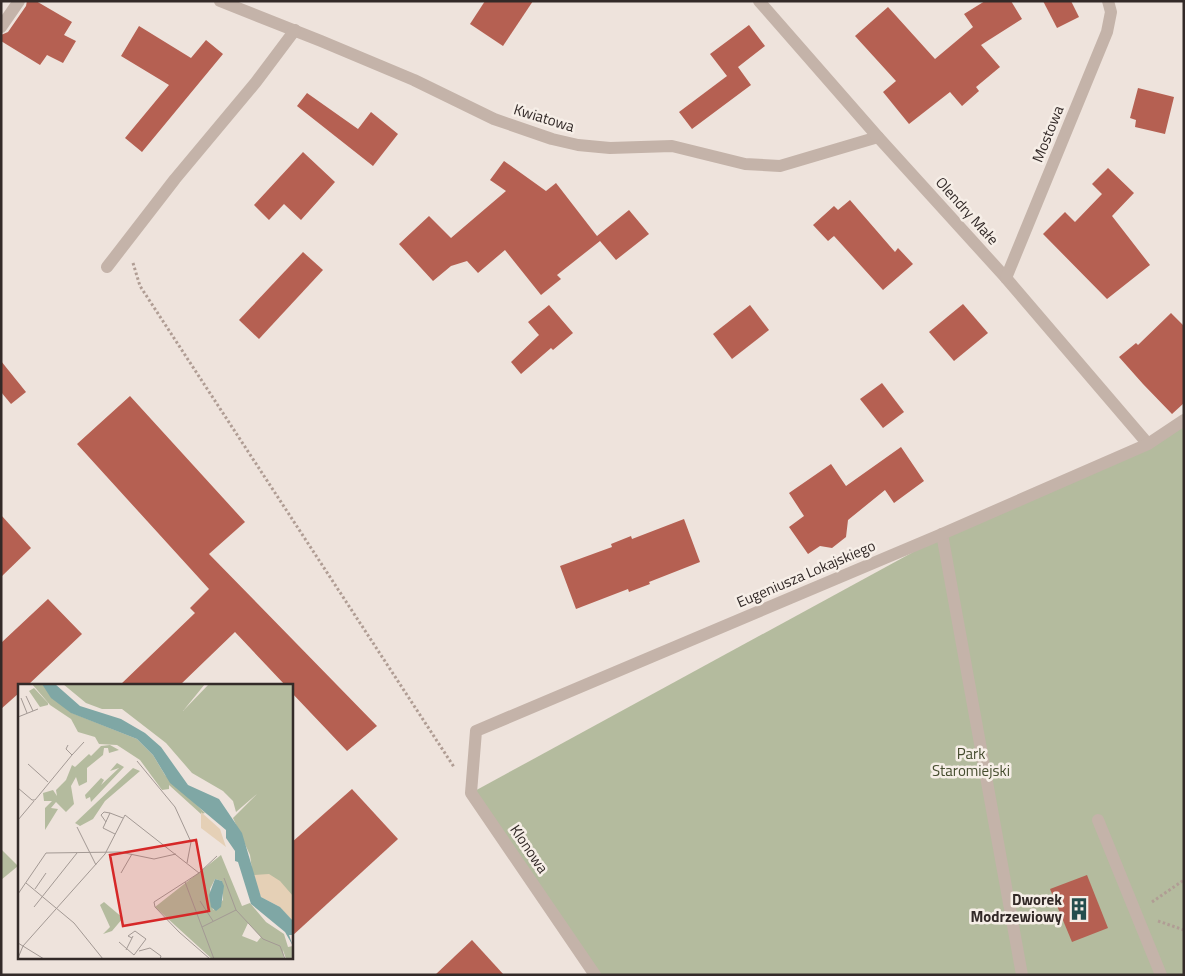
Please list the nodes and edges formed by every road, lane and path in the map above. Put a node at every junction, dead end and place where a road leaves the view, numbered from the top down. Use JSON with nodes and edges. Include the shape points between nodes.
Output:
{"nodes":[{"id":1,"x":19,"y":1,"type":"edge"},
{"id":2,"x":220,"y":1,"type":"edge"},
{"id":3,"x":759,"y":1,"type":"edge"},
{"id":4,"x":1108,"y":1,"type":"edge"},
{"id":5,"x":1,"y":27,"type":"edge"},
{"id":6,"x":295,"y":30,"type":"junction"},
{"id":7,"x":878,"y":137,"type":"junction"},
{"id":8,"x":126,"y":242,"type":"junction"},
{"id":9,"x":107,"y":267,"type":"dead end"},
{"id":10,"x":1006,"y":278,"type":"junction"},
{"id":11,"x":1184,"y":420,"type":"edge"},
{"id":12,"x":1148,"y":444,"type":"junction"},
{"id":13,"x":942,"y":534,"type":"junction"},
{"id":14,"x":471,"y":793,"type":"junction"},
{"id":15,"x":1098,"y":820,"type":"dead end"},
{"id":16,"x":1184,"y":880,"type":"edge"},
{"id":17,"x":1136,"y":913,"type":"junction"},
{"id":18,"x":1184,"y":930,"type":"edge"},
{"id":19,"x":595,"y":975,"type":"edge"},
{"id":20,"x":1022,"y":975,"type":"edge"},
{"id":21,"x":1161,"y":975,"type":"edge"}],
"edges":[{"from":1,"to":5,"type":"street"},
{"from":2,"to":6,"type":"street","name":"Kwiatowa"},
{"from":3,"to":7,"type":"street","name":"Olendry Małe"},
{"from":4,"to":10,"type":"street","name":"Mostowa","via":[[1111,12],[1107,32]]},
{"from":6,"to":7,"type":"street","name":"Kwiatowa","via":[[414,80],[494,119],[578,145],[610,148],[672,146],[745,164],[780,166]]},
{"from":6,"to":8,"type":"street"},
{"from":7,"to":10,"type":"street","name":"Olendry Małe"},
{"from":8,"to":9,"type":"street"},
{"from":8,"to":14,"type":"path","via":[[140,286]]},
{"from":10,"to":12,"type":"street","name":"Olendry Małe"},
{"from":11,"to":12,"type":"street","name":"Eugeniusza Lokajskiego"},
{"from":12,"to":13,"type":"street","name":"Eugeniusza Lokajskiego"},
{"from":13,"to":14,"type":"street","name":"Eugeniusza Lokajskiego","via":[[476,731]]},
{"from":13,"to":20,"type":"street"},
{"from":14,"to":19,"type":"street","name":"Klonowa"},
{"from":15,"to":17,"type":"street"},
{"from":16,"to":17,"type":"path"},
{"from":17,"to":18,"type":"path"},
{"from":17,"to":21,"type":"street"}]}
